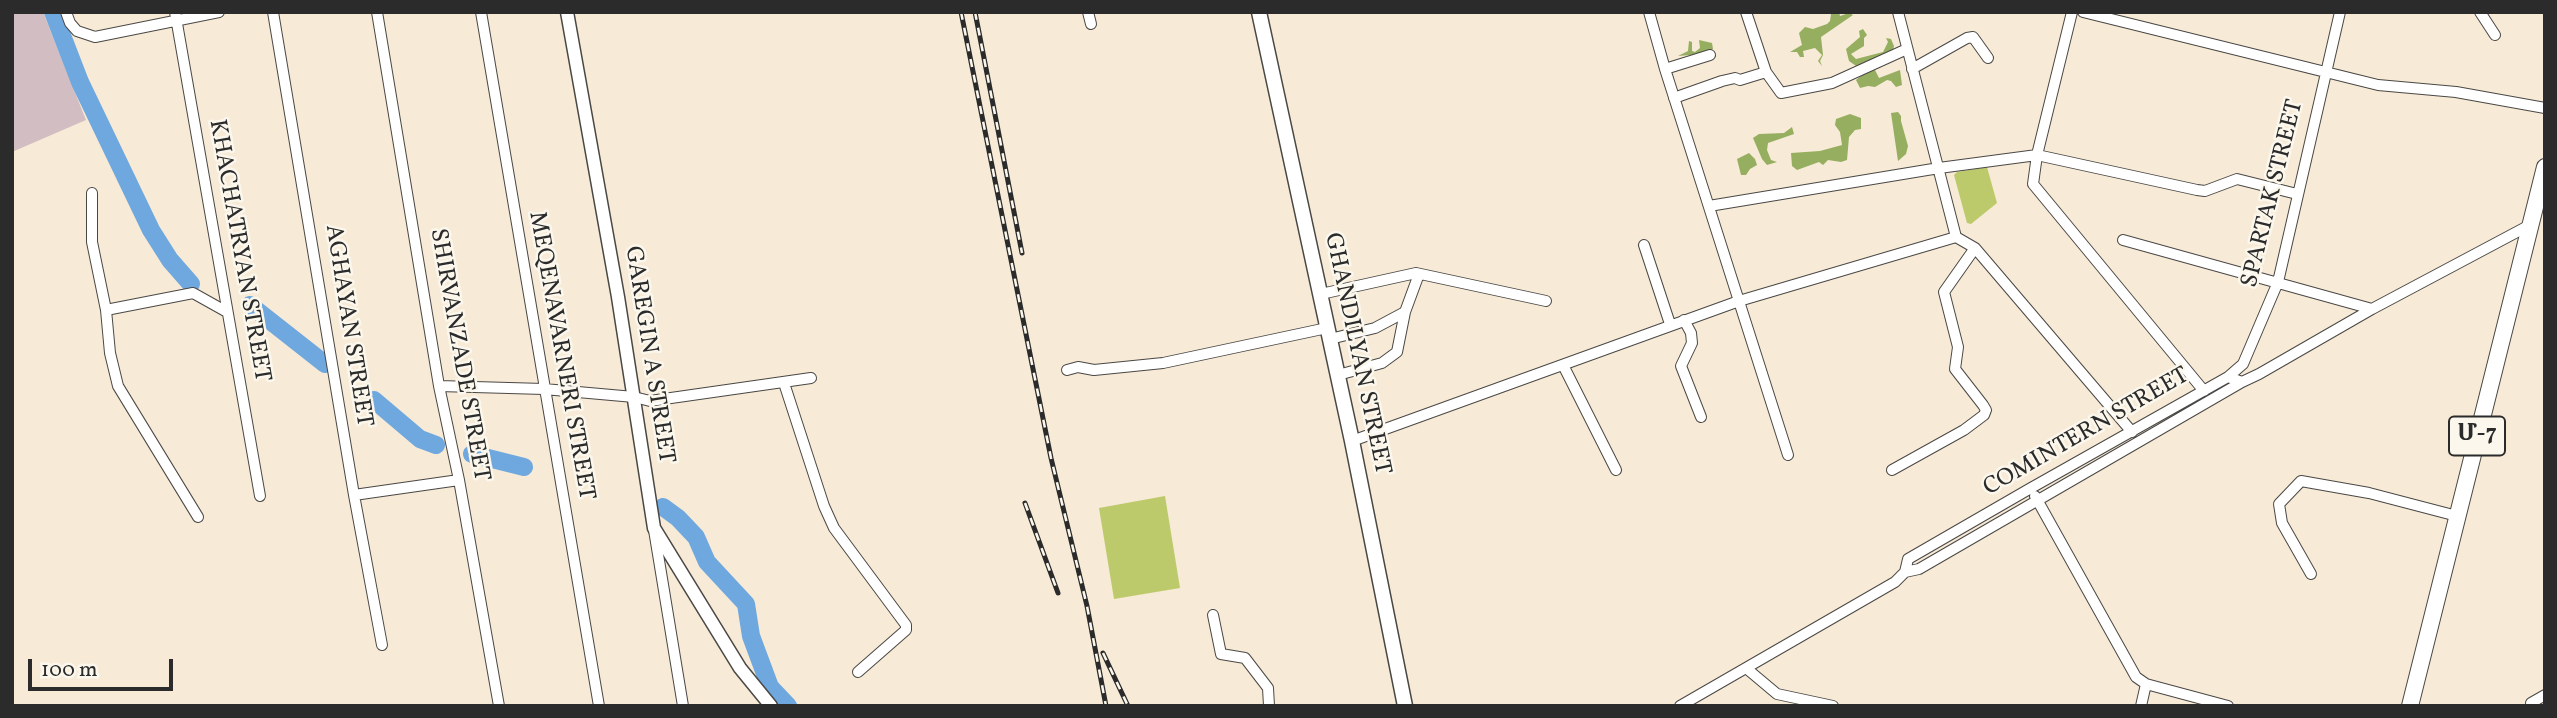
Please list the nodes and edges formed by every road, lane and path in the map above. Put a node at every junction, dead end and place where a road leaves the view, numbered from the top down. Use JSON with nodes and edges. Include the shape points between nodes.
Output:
{"nodes":[{"id":1,"x":66,"y":12,"type":"edge"},
{"id":2,"x":219,"y":12,"type":"edge"},
{"id":3,"x":273,"y":12,"type":"edge"},
{"id":4,"x":377,"y":12,"type":"edge"},
{"id":5,"x":481,"y":12,"type":"edge"},
{"id":6,"x":567,"y":12,"type":"edge"},
{"id":7,"x":1088,"y":12,"type":"edge"},
{"id":8,"x":1649,"y":12,"type":"edge"},
{"id":9,"x":1746,"y":12,"type":"edge"},
{"id":10,"x":1898,"y":12,"type":"edge"},
{"id":11,"x":2072,"y":12,"type":"edge"},
{"id":12,"x":2083,"y":12,"type":"edge"},
{"id":13,"x":2340,"y":12,"type":"edge"},
{"id":14,"x":2480,"y":12,"type":"edge"},
{"id":15,"x":1261,"y":13,"type":"edge"},
{"id":16,"x":176,"y":16,"type":"edge"},
{"id":17,"x":1091,"y":24,"type":"dead end"},
{"id":18,"x":2495,"y":34,"type":"dead end"},
{"id":19,"x":1907,"y":49,"type":"junction"},
{"id":20,"x":1710,"y":55,"type":"dead end"},
{"id":21,"x":1988,"y":58,"type":"dead end"},
{"id":22,"x":1665,"y":69,"type":"junction"},
{"id":23,"x":1912,"y":69,"type":"junction"},
{"id":24,"x":2327,"y":71,"type":"junction"},
{"id":25,"x":1766,"y":72,"type":"junction"},
{"id":26,"x":1674,"y":98,"type":"junction"},
{"id":27,"x":2545,"y":108,"type":"edge"},
{"id":28,"x":2036,"y":155,"type":"junction"},
{"id":29,"x":2545,"y":167,"type":"edge"},
{"id":30,"x":1939,"y":168,"type":"junction"},
{"id":31,"x":92,"y":193,"type":"dead end"},
{"id":32,"x":2297,"y":194,"type":"junction"},
{"id":33,"x":1709,"y":206,"type":"junction"},
{"id":34,"x":2536,"y":217,"type":"edge"},
{"id":35,"x":1956,"y":237,"type":"junction"},
{"id":36,"x":2123,"y":240,"type":"dead end"},
{"id":37,"x":1644,"y":245,"type":"dead end"},
{"id":38,"x":1975,"y":248,"type":"junction"},
{"id":39,"x":1419,"y":274,"type":"junction"},
{"id":40,"x":2278,"y":282,"type":"junction"},
{"id":41,"x":1321,"y":294,"type":"junction"},
{"id":42,"x":1546,"y":301,"type":"dead end"},
{"id":43,"x":1739,"y":301,"type":"junction"},
{"id":44,"x":2372,"y":309,"type":"junction"},
{"id":45,"x":106,"y":310,"type":"junction"},
{"id":46,"x":227,"y":312,"type":"junction"},
{"id":47,"x":1405,"y":312,"type":"junction"},
{"id":48,"x":1684,"y":320,"type":"junction"},
{"id":49,"x":1670,"y":324,"type":"junction"},
{"id":50,"x":1329,"y":333,"type":"junction"},
{"id":51,"x":1563,"y":365,"type":"junction"},
{"id":52,"x":1067,"y":370,"type":"dead end"},
{"id":53,"x":1338,"y":375,"type":"junction"},
{"id":54,"x":2228,"y":377,"type":"junction"},
{"id":55,"x":811,"y":378,"type":"dead end"},
{"id":56,"x":2242,"y":382,"type":"junction"},
{"id":57,"x":784,"y":383,"type":"junction"},
{"id":58,"x":439,"y":386,"type":"junction"},
{"id":59,"x":544,"y":389,"type":"junction"},
{"id":60,"x":2204,"y":391,"type":"junction"},
{"id":61,"x":634,"y":397,"type":"junction"},
{"id":62,"x":1701,"y":417,"type":"dead end"},
{"id":63,"x":2132,"y":432,"type":"junction"},
{"id":64,"x":1352,"y":441,"type":"junction"},
{"id":65,"x":1788,"y":455,"type":"dead end"},
{"id":66,"x":1616,"y":470,"type":"dead end"},
{"id":67,"x":1892,"y":470,"type":"dead end"},
{"id":68,"x":459,"y":480,"type":"junction"},
{"id":69,"x":2031,"y":488,"type":"junction"},
{"id":70,"x":354,"y":495,"type":"junction"},
{"id":71,"x":260,"y":496,"type":"dead end"},
{"id":72,"x":2037,"y":500,"type":"junction"},
{"id":73,"x":2457,"y":516,"type":"junction"},
{"id":74,"x":198,"y":517,"type":"dead end"},
{"id":75,"x":653,"y":528,"type":"junction"},
{"id":76,"x":1905,"y":572,"type":"junction"},
{"id":77,"x":2311,"y":574,"type":"dead end"},
{"id":78,"x":1213,"y":615,"type":"dead end"},
{"id":79,"x":382,"y":645,"type":"dead end"},
{"id":80,"x":1746,"y":668,"type":"junction"},
{"id":81,"x":858,"y":672,"type":"dead end"},
{"id":82,"x":2146,"y":684,"type":"junction"},
{"id":83,"x":2545,"y":695,"type":"edge"},
{"id":84,"x":2531,"y":703,"type":"dead end"},
{"id":85,"x":499,"y":706,"type":"edge"},
{"id":86,"x":599,"y":706,"type":"edge"},
{"id":87,"x":683,"y":706,"type":"edge"},
{"id":88,"x":771,"y":706,"type":"edge"},
{"id":89,"x":1269,"y":706,"type":"edge"},
{"id":90,"x":1405,"y":706,"type":"edge"},
{"id":91,"x":1680,"y":706,"type":"edge"},
{"id":92,"x":1833,"y":706,"type":"edge"},
{"id":93,"x":2141,"y":706,"type":"edge"},
{"id":94,"x":2228,"y":706,"type":"edge"},
{"id":95,"x":2410,"y":706,"type":"edge"}],
"edges":[{"from":1,"to":16,"type":"street","via":[[77,31],[95,37]]},
{"from":2,"to":16,"type":"street"},
{"from":3,"to":70,"type":"street","name":"AGHAYAN STREET"},
{"from":4,"to":58,"type":"street","name":"SHIRVANZADE STREET"},
{"from":5,"to":59,"type":"street","name":"MEQENAVARNERI STREET"},
{"from":6,"to":61,"type":"street","name":"GAREGIN A STREET"},
{"from":7,"to":17,"type":"street"},
{"from":8,"to":22,"type":"street"},
{"from":9,"to":25,"type":"street"},
{"from":10,"to":19,"type":"street"},
{"from":11,"to":28,"type":"street"},
{"from":12,"to":24,"type":"street"},
{"from":13,"to":24,"type":"street","name":"SPARTAK STREET"},
{"from":14,"to":18,"type":"street"},
{"from":15,"to":41,"type":"main road","name":"GHANDILYAN STREET"},
{"from":16,"to":46,"type":"street","name":"KHACHATRYAN STREET"},
{"from":19,"to":23,"type":"street"},
{"from":19,"to":25,"type":"street","via":[[1832,83],[1780,93]]},
{"from":20,"to":22,"type":"street"},
{"from":21,"to":23,"type":"street","via":[[1973,37]]},
{"from":22,"to":26,"type":"street"},
{"from":23,"to":30,"type":"street"},
{"from":24,"to":27,"type":"street","via":[[2378,85],[2456,92]]},
{"from":24,"to":32,"type":"street","name":"SPARTAK STREET"},
{"from":25,"to":26,"type":"street","via":[[1723,80]]},
{"from":26,"to":33,"type":"street"},
{"from":28,"to":30,"type":"street"},
{"from":28,"to":32,"type":"street","via":[[2197,190],[2237,178]]},
{"from":28,"to":60,"type":"street","via":[[2033,184]]},
{"from":29,"to":34,"type":"highway","number":"Մ-7"},
{"from":30,"to":33,"type":"street"},
{"from":30,"to":35,"type":"street"},
{"from":31,"to":45,"type":"street","via":[[92,242]]},
{"from":32,"to":40,"type":"street","name":"SPARTAK STREET"},
{"from":33,"to":43,"type":"street"},
{"from":34,"to":44,"type":"street"},
{"from":34,"to":73,"type":"highway","number":"Մ-7"},
{"from":35,"to":38,"type":"street"},
{"from":35,"to":43,"type":"street"},
{"from":36,"to":40,"type":"street"},
{"from":37,"to":49,"type":"street"},
{"from":38,"to":63,"type":"street"},
{"from":38,"to":67,"type":"street","via":[[1944,292],[1958,346],[1955,369],[1986,410],[1964,430]]},
{"from":39,"to":41,"type":"street"},
{"from":39,"to":42,"type":"street"},
{"from":39,"to":47,"type":"street"},
{"from":40,"to":44,"type":"street"},
{"from":40,"to":54,"type":"street","name":"SPARTAK STREET","via":[[2244,364]]},
{"from":41,"to":50,"type":"main road","name":"GHANDILYAN STREET"},
{"from":43,"to":48,"type":"street"},
{"from":43,"to":65,"type":"street"},
{"from":44,"to":56,"type":"street"},
{"from":45,"to":46,"type":"street","via":[[193,293]]},
{"from":45,"to":74,"type":"street","via":[[118,386]]},
{"from":46,"to":71,"type":"street","name":"KHACHATRYAN STREET"},
{"from":47,"to":50,"type":"street","via":[[1376,328]]},
{"from":47,"to":53,"type":"street","via":[[1396,352],[1382,363]]},
{"from":48,"to":49,"type":"street"},
{"from":48,"to":62,"type":"street","via":[[1692,343],[1681,366]]},
{"from":49,"to":51,"type":"street"},
{"from":50,"to":52,"type":"street","via":[[1163,363]]},
{"from":50,"to":53,"type":"main road","name":"GHANDILYAN STREET"},
{"from":51,"to":64,"type":"street"},
{"from":51,"to":66,"type":"street"},
{"from":53,"to":64,"type":"main road","name":"GHANDILYAN STREET"},
{"from":54,"to":56,"type":"street","name":"COMINTERN STREET"},
{"from":54,"to":60,"type":"street","name":"COMINTERN STREET"},
{"from":55,"to":57,"type":"street"},
{"from":56,"to":72,"type":"street"},
{"from":57,"to":61,"type":"street","via":[[670,400]]},
{"from":57,"to":81,"type":"street","via":[[834,528],[906,625],[906,630]]},
{"from":58,"to":59,"type":"street"},
{"from":58,"to":68,"type":"street","name":"SHIRVANZADE STREET"},
{"from":59,"to":61,"type":"street"},
{"from":59,"to":86,"type":"street","name":"MEQENAVARNERI STREET"},
{"from":60,"to":63,"type":"street","name":"COMINTERN STREET"},
{"from":61,"to":75,"type":"street","name":"GAREGIN A STREET"},
{"from":63,"to":69,"type":"street","name":"COMINTERN STREET"},
{"from":64,"to":90,"type":"main road","name":"GHANDILYAN STREET"},
{"from":68,"to":70,"type":"street"},
{"from":68,"to":85,"type":"street","name":"SHIRVANZADE STREET"},
{"from":69,"to":72,"type":"street"},
{"from":69,"to":76,"type":"street","name":"COMINTERN STREET","via":[[1908,559]]},
{"from":70,"to":79,"type":"street","name":"AGHAYAN STREET"},
{"from":72,"to":76,"type":"street","via":[[1919,569]]},
{"from":72,"to":82,"type":"street","via":[[2136,677]]},
{"from":73,"to":77,"type":"street","via":[[2301,481],[2279,504],[2283,523]]},
{"from":73,"to":95,"type":"highway","number":"Մ-7"},
{"from":75,"to":87,"type":"street","name":"GAREGIN A STREET"},
{"from":75,"to":88,"type":"street","via":[[740,668]]},
{"from":76,"to":80,"type":"street","name":"COMINTERN STREET"},
{"from":78,"to":89,"type":"street","via":[[1221,654],[1245,658],[1268,688]]},
{"from":80,"to":91,"type":"street","name":"COMINTERN STREET"},
{"from":80,"to":92,"type":"street","via":[[1777,694]]},
{"from":82,"to":93,"type":"street"},
{"from":82,"to":94,"type":"street"},
{"from":83,"to":84,"type":"street"}]}
